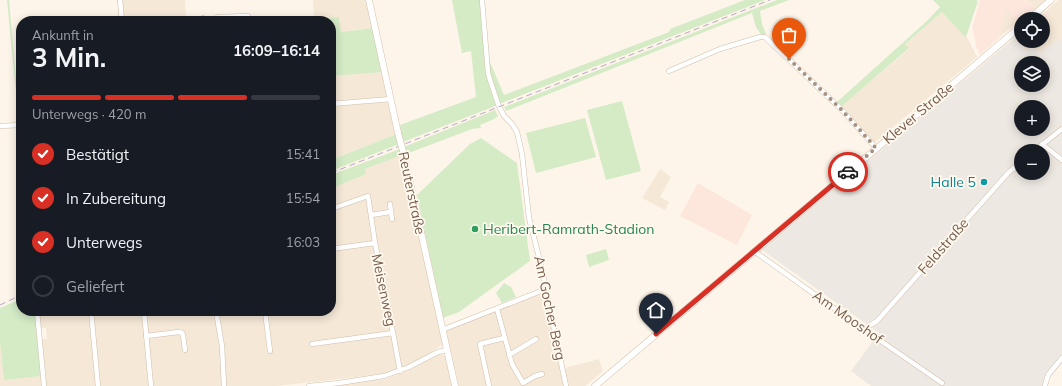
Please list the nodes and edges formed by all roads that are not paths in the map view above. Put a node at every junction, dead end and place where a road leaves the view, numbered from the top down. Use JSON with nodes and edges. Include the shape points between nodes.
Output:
{"nodes":[{"id":1,"x":120,"y":0,"type":"edge"},
{"id":2,"x":370,"y":0,"type":"edge"},
{"id":3,"x":482,"y":0,"type":"edge"},
{"id":4,"x":1051,"y":0,"type":"edge"},
{"id":5,"x":1037,"y":12,"type":"edge"},
{"id":6,"x":122,"y":16,"type":"edge"},
{"id":7,"x":1014,"y":32,"type":"edge"},
{"id":8,"x":669,"y":71,"type":"dead end"},
{"id":9,"x":391,"y":99,"type":"junction"},
{"id":10,"x":336,"y":104,"type":"edge"},
{"id":11,"x":16,"y":125,"type":"edge"},
{"id":12,"x":0,"y":126,"type":"edge"},
{"id":13,"x":1062,"y":129,"type":"edge"},
{"id":14,"x":1042,"y":144,"type":"edge"},
{"id":15,"x":876,"y":148,"type":"junction"},
{"id":16,"x":1050,"y":150,"type":"edge"},
{"id":17,"x":1062,"y":160,"type":"edge"},
{"id":18,"x":1014,"y":168,"type":"edge"},
{"id":19,"x":390,"y":204,"type":"dead end"},
{"id":20,"x":336,"y":207,"type":"edge"},
{"id":21,"x":390,"y":212,"type":"junction"},
{"id":22,"x":371,"y":215,"type":"junction"},
{"id":23,"x":392,"y":219,"type":"dead end"},
{"id":24,"x":375,"y":243,"type":"junction"},
{"id":25,"x":336,"y":248,"type":"edge"},
{"id":26,"x":754,"y":251,"type":"junction"},
{"id":27,"x":546,"y":289,"type":"junction"},
{"id":28,"x":497,"y":309,"type":"junction"},
{"id":29,"x":37,"y":316,"type":"edge"},
{"id":30,"x":91,"y":316,"type":"edge"},
{"id":31,"x":144,"y":316,"type":"edge"},
{"id":32,"x":217,"y":316,"type":"edge"},
{"id":33,"x":266,"y":316,"type":"edge"},
{"id":34,"x":864,"y":329,"type":"junction"},
{"id":35,"x":442,"y":330,"type":"junction"},
{"id":36,"x":393,"y":334,"type":"junction"},
{"id":37,"x":146,"y":336,"type":"junction"},
{"id":38,"x":504,"y":338,"type":"junction"},
{"id":39,"x":536,"y":339,"type":"dead end"},
{"id":40,"x":312,"y":344,"type":"dead end"},
{"id":41,"x":186,"y":350,"type":"dead end"},
{"id":42,"x":447,"y":350,"type":"junction"},
{"id":43,"x":270,"y":351,"type":"dead end"},
{"id":44,"x":509,"y":355,"type":"junction"},
{"id":45,"x":1062,"y":358,"type":"edge"},
{"id":46,"x":400,"y":371,"type":"junction"},
{"id":47,"x":542,"y":374,"type":"dead end"},
{"id":48,"x":942,"y":383,"type":"dead end"},
{"id":49,"x":1046,"y":385,"type":"dead end"},
{"id":50,"x":44,"y":386,"type":"edge"},
{"id":51,"x":98,"y":386,"type":"edge"},
{"id":52,"x":151,"y":386,"type":"edge"},
{"id":53,"x":224,"y":386,"type":"edge"},
{"id":54,"x":309,"y":386,"type":"edge"},
{"id":55,"x":455,"y":386,"type":"edge"},
{"id":56,"x":489,"y":386,"type":"edge"},
{"id":57,"x":566,"y":386,"type":"edge"},
{"id":58,"x":594,"y":386,"type":"edge"}],
"edges":[{"from":1,"to":6,"type":"street"},
{"from":2,"to":9,"type":"street","name":"Reuterstraße"},
{"from":3,"to":27,"type":"street","name":"Am Gocher Berg","via":[[488,73],[498,104],[517,132],[529,218]]},
{"from":4,"to":5,"type":"street"},
{"from":7,"to":15,"type":"street","name":"Klever Straße"},
{"from":8,"to":15,"type":"street","via":[[720,49],[765,37],[841,109]]},
{"from":9,"to":10,"type":"street"},
{"from":9,"to":35,"type":"street","name":"Reuterstraße","bridge":true},
{"from":11,"to":12,"type":"street"},
{"from":13,"to":14,"type":"street"},
{"from":15,"to":26,"type":"street","name":"Klever Straße"},
{"from":16,"to":17,"type":"street"},
{"from":18,"to":34,"type":"street","name":"Feldstraße","via":[[877,321]]},
{"from":19,"to":21,"type":"street"},
{"from":20,"to":22,"type":"street","via":[[368,196]]},
{"from":21,"to":22,"type":"street"},
{"from":21,"to":23,"type":"street"},
{"from":22,"to":24,"type":"street"},
{"from":24,"to":25,"type":"street","name":"Meisenweg"},
{"from":24,"to":36,"type":"street","name":"Meisenweg"},
{"from":26,"to":34,"type":"street","name":"Am Mooshof"},
{"from":26,"to":58,"type":"street","name":"Klever Straße"},
{"from":27,"to":28,"type":"street"},
{"from":27,"to":57,"type":"street","name":"Am Gocher Berg"},
{"from":28,"to":35,"type":"street"},
{"from":28,"to":38,"type":"street"},
{"from":29,"to":50,"type":"street"},
{"from":30,"to":51,"type":"street"},
{"from":31,"to":37,"type":"street"},
{"from":32,"to":53,"type":"street","via":[[222,346]]},
{"from":33,"to":43,"type":"street"},
{"from":34,"to":48,"type":"street","name":"Am Mooshof"},
{"from":35,"to":42,"type":"street","name":"Reuterstraße"},
{"from":36,"to":40,"type":"street","name":"Meisenweg"},
{"from":36,"to":46,"type":"street","name":"Meisenweg"},
{"from":37,"to":41,"type":"street","via":[[182,333]]},
{"from":37,"to":52,"type":"street"},
{"from":38,"to":44,"type":"street"},
{"from":38,"to":56,"type":"street","via":[[480,344]]},
{"from":39,"to":44,"type":"street"},
{"from":42,"to":46,"type":"street"},
{"from":42,"to":55,"type":"street","name":"Reuterstraße"},
{"from":44,"to":47,"type":"street","via":[[523,383]]},
{"from":45,"to":49,"type":"street","via":[[1048,375]]},
{"from":46,"to":54,"type":"street","via":[[384,376]]}]}
